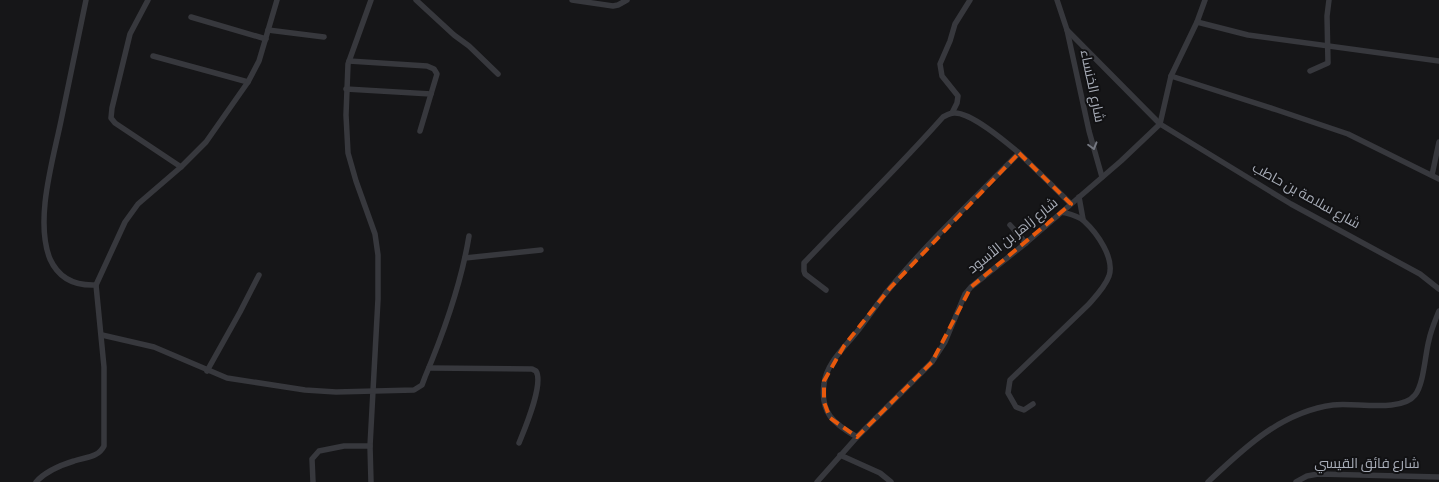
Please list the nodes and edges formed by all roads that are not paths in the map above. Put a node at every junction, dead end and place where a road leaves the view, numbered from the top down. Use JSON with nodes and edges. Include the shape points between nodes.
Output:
{"nodes":[{"id":1,"x":86,"y":0,"type":"edge"},
{"id":2,"x":148,"y":0,"type":"edge"},
{"id":3,"x":277,"y":0,"type":"edge"},
{"id":4,"x":371,"y":0,"type":"edge"},
{"id":5,"x":416,"y":0,"type":"edge"},
{"id":6,"x":572,"y":0,"type":"edge"},
{"id":7,"x":627,"y":0,"type":"edge"},
{"id":8,"x":970,"y":0,"type":"edge"},
{"id":9,"x":1057,"y":0,"type":"edge"},
{"id":10,"x":1205,"y":0,"type":"edge"},
{"id":11,"x":1329,"y":0,"type":"edge"},
{"id":12,"x":592,"y":1,"type":"edge"},
{"id":13,"x":191,"y":17,"type":"dead end"},
{"id":14,"x":1197,"y":22,"type":"junction"},
{"id":15,"x":268,"y":30,"type":"junction"},
{"id":16,"x":1067,"y":30,"type":"junction"},
{"id":17,"x":324,"y":37,"type":"dead end"},
{"id":18,"x":266,"y":39,"type":"junction"},
{"id":19,"x":1327,"y":45,"type":"junction"},
{"id":20,"x":153,"y":56,"type":"dead end"},
{"id":21,"x":349,"y":61,"type":"junction"},
{"id":22,"x":1439,"y":61,"type":"edge"},
{"id":23,"x":1310,"y":72,"type":"dead end"},
{"id":24,"x":498,"y":74,"type":"dead end"},
{"id":25,"x":1171,"y":76,"type":"junction"},
{"id":26,"x":248,"y":82,"type":"junction"},
{"id":27,"x":346,"y":89,"type":"junction"},
{"id":28,"x":431,"y":94,"type":"junction"},
{"id":29,"x":952,"y":113,"type":"junction"},
{"id":30,"x":1160,"y":124,"type":"junction"},
{"id":31,"x":420,"y":131,"type":"dead end"},
{"id":32,"x":1439,"y":142,"type":"edge"},
{"id":33,"x":1019,"y":153,"type":"junction"},
{"id":34,"x":181,"y":167,"type":"junction"},
{"id":35,"x":1432,"y":175,"type":"junction"},
{"id":36,"x":1102,"y":176,"type":"junction"},
{"id":37,"x":1439,"y":179,"type":"edge"},
{"id":38,"x":1079,"y":197,"type":"junction"},
{"id":39,"x":1071,"y":204,"type":"junction"},
{"id":40,"x":1062,"y":212,"type":"junction"},
{"id":41,"x":1083,"y":220,"type":"junction"},
{"id":42,"x":1010,"y":225,"type":"dead end"},
{"id":43,"x":469,"y":236,"type":"dead end"},
{"id":44,"x":1026,"y":243,"type":"junction"},
{"id":45,"x":541,"y":250,"type":"dead end"},
{"id":46,"x":465,"y":258,"type":"junction"},
{"id":47,"x":259,"y":274,"type":"dead end"},
{"id":48,"x":96,"y":285,"type":"junction"},
{"id":49,"x":1439,"y":289,"type":"edge"},
{"id":50,"x":826,"y":290,"type":"dead end"},
{"id":51,"x":1439,"y":311,"type":"edge"},
{"id":52,"x":102,"y":335,"type":"junction"},
{"id":53,"x":429,"y":368,"type":"junction"},
{"id":54,"x":207,"y":371,"type":"junction"},
{"id":55,"x":373,"y":390,"type":"junction"},
{"id":56,"x":1033,"y":404,"type":"dead end"},
{"id":57,"x":857,"y":437,"type":"junction"},
{"id":58,"x":519,"y":443,"type":"dead end"},
{"id":59,"x":370,"y":446,"type":"junction"},
{"id":60,"x":840,"y":455,"type":"junction"},
{"id":61,"x":1439,"y":477,"type":"edge"},
{"id":62,"x":36,"y":482,"type":"edge"},
{"id":63,"x":312,"y":482,"type":"edge"},
{"id":64,"x":371,"y":482,"type":"edge"},
{"id":65,"x":817,"y":482,"type":"edge"},
{"id":66,"x":891,"y":482,"type":"edge"},
{"id":67,"x":1208,"y":482,"type":"edge"},
{"id":68,"x":1296,"y":482,"type":"edge"}],
"edges":[{"from":1,"to":48,"type":"street","via":[[51,172],[45,228],[46,245],[56,271],[69,282],[82,286]]},
{"from":2,"to":34,"type":"street","via":[[130,34],[111,118]]},
{"from":3,"to":15,"type":"street"},
{"from":4,"to":21,"type":"street"},
{"from":5,"to":24,"type":"street"},
{"from":6,"to":12,"type":"street"},
{"from":7,"to":12,"type":"street","via":[[618,6]]},
{"from":8,"to":29,"type":"street","via":[[954,24],[940,64],[942,76],[958,96]]},
{"from":9,"to":16,"type":"street","name":"شارع الخنساء"},
{"from":10,"to":14,"type":"street"},
{"from":11,"to":19,"type":"street"},
{"from":13,"to":18,"type":"street"},
{"from":14,"to":19,"type":"street","via":[[1248,35]]},
{"from":14,"to":25,"type":"street"},
{"from":15,"to":17,"type":"street"},
{"from":15,"to":18,"type":"street"},
{"from":16,"to":30,"type":"street","name":"شارع سلامة بن حاطب"},
{"from":16,"to":36,"type":"street","name":"شارع الخنساء","one_way":true},
{"from":18,"to":26,"type":"street"},
{"from":19,"to":22,"type":"street"},
{"from":19,"to":23,"type":"street","via":[[1328,63]]},
{"from":20,"to":26,"type":"street"},
{"from":21,"to":27,"type":"street"},
{"from":21,"to":28,"type":"street","via":[[431,67],[437,74]]},
{"from":25,"to":30,"type":"street"},
{"from":25,"to":35,"type":"street","via":[[1348,134]]},
{"from":26,"to":34,"type":"street","via":[[206,142]]},
{"from":27,"to":28,"type":"street"},
{"from":27,"to":55,"type":"street","via":[[348,153],[377,243],[378,299]]},
{"from":28,"to":31,"type":"street"},
{"from":29,"to":33,"type":"street","via":[[961,114],[981,125]]},
{"from":29,"to":50,"type":"street","via":[[943,117],[804,263],[805,274]]},
{"from":30,"to":36,"type":"street","name":"شارع زاهر بن الأسود"},
{"from":30,"to":49,"type":"street","name":"شارع سلامة بن حاطب","via":[[1291,204],[1420,274]]},
{"from":32,"to":35,"type":"street"},
{"from":33,"to":39,"type":"street"},
{"from":33,"to":57,"type":"street","via":[[927,246],[832,364],[824,381],[824,402],[830,418]]},
{"from":34,"to":48,"type":"street","via":[[138,204],[124,222]]},
{"from":35,"to":37,"type":"street"},
{"from":36,"to":38,"type":"street","name":"شارع زاهر بن الأسود"},
{"from":38,"to":39,"type":"street","name":"شارع زاهر بن الأسود"},
{"from":38,"to":41,"type":"street"},
{"from":39,"to":40,"type":"street","name":"شارع زاهر بن الأسود"},
{"from":40,"to":41,"type":"street"},
{"from":40,"to":44,"type":"street","name":"شارع زاهر بن الأسود"},
{"from":41,"to":56,"type":"street","via":[[1108,255],[1110,274],[1088,305],[1010,380],[1008,393],[1016,407],[1024,410]]},
{"from":42,"to":44,"type":"street"},
{"from":43,"to":46,"type":"street"},
{"from":44,"to":57,"type":"street","name":"شارع زاهر بن الأسود","via":[[967,291],[945,342],[932,362]]},
{"from":45,"to":46,"type":"street"},
{"from":46,"to":53,"type":"street"},
{"from":47,"to":54,"type":"street"},
{"from":48,"to":52,"type":"street"},
{"from":51,"to":67,"type":"street","via":[[1429,338],[1418,389],[1412,398],[1389,405],[1333,405],[1293,417],[1263,433]]},
{"from":52,"to":54,"type":"street","via":[[154,347]]},
{"from":52,"to":62,"type":"street","via":[[104,446],[95,455],[60,466]]},
{"from":53,"to":55,"type":"street","via":[[422,385],[414,390]]},
{"from":53,"to":58,"type":"street","via":[[536,371],[536,390]]},
{"from":54,"to":55,"type":"street","via":[[227,378],[290,388],[336,392]]},
{"from":55,"to":59,"type":"street"},
{"from":57,"to":60,"type":"street","name":"شارع زاهر بن الأسود"},
{"from":59,"to":63,"type":"street","via":[[318,451],[312,459]]},
{"from":59,"to":64,"type":"street"},
{"from":60,"to":65,"type":"street","name":"شارع زاهر بن الأسود"},
{"from":60,"to":66,"type":"street","via":[[880,473]]},
{"from":61,"to":68,"type":"street","name":"شارع فائق القيسي","via":[[1318,474]]}]}
